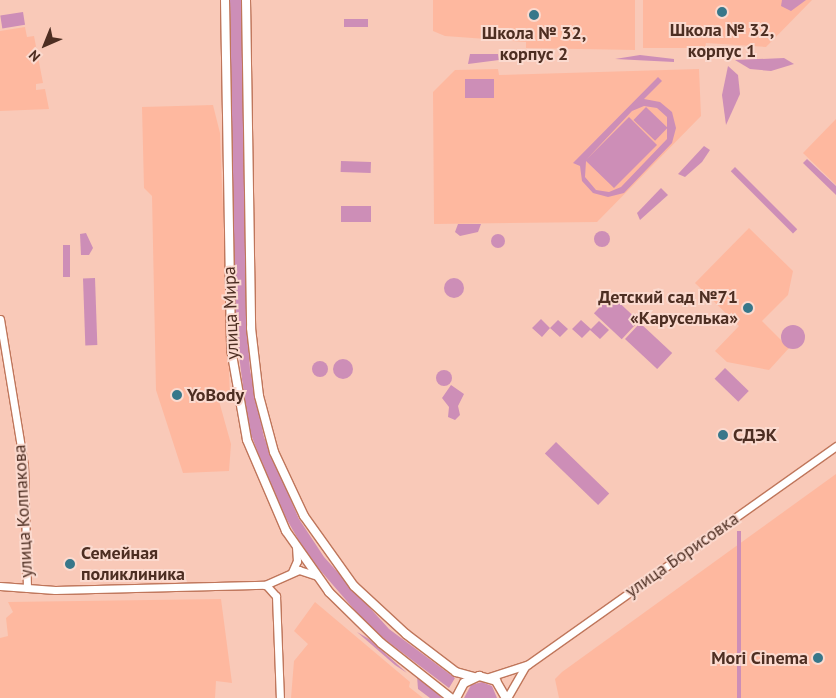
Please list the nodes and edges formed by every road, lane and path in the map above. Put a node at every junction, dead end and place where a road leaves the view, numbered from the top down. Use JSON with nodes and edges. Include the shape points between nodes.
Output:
{"nodes":[{"id":1,"x":225,"y":0,"type":"edge"},
{"id":2,"x":246,"y":0,"type":"edge"},
{"id":3,"x":0,"y":319,"type":"edge"},
{"id":4,"x":836,"y":446,"type":"edge"},
{"id":5,"x":296,"y":547,"type":"junction"},
{"id":6,"x":292,"y":573,"type":"junction"},
{"id":7,"x":317,"y":576,"type":"junction"},
{"id":8,"x":282,"y":580,"type":"junction"},
{"id":9,"x":265,"y":585,"type":"junction"},
{"id":10,"x":0,"y":586,"type":"edge"},
{"id":11,"x":27,"y":588,"type":"junction"},
{"id":12,"x":276,"y":596,"type":"junction"},
{"id":13,"x":528,"y":665,"type":"junction"},
{"id":14,"x":473,"y":677,"type":"junction"},
{"id":15,"x":489,"y":677,"type":"junction"},
{"id":16,"x":280,"y":698,"type":"edge"},
{"id":17,"x":451,"y":698,"type":"edge"},
{"id":18,"x":456,"y":698,"type":"edge"},
{"id":19,"x":506,"y":698,"type":"edge"}],
"edges":[{"from":1,"to":5,"type":"main road","name":"улица Мира","via":[[233,372],[256,465]]},
{"from":2,"to":14,"type":"main road","name":"улица Мира","via":[[251,328],[257,388],[274,452],[304,516],[354,586],[406,634],[456,672]]},
{"from":3,"to":11,"type":"street","name":"улица Колпакова","via":[[24,465]]},
{"from":4,"to":13,"type":"street","name":"улица Борисовка"},
{"from":5,"to":6,"type":"street","via":[[298,561]]},
{"from":5,"to":7,"type":"main road","name":"улица Мира"},
{"from":6,"to":7,"type":"street","via":[[304,570]]},
{"from":6,"to":8,"type":"street","name":"улица Колпакова"},
{"from":7,"to":17,"type":"main road","name":"улица Мира","via":[[374,637]]},
{"from":8,"to":9,"type":"street","name":"улица Колпакова"},
{"from":8,"to":12,"type":"street"},
{"from":9,"to":11,"type":"street","name":"улица Колпакова"},
{"from":9,"to":12,"type":"street"},
{"from":10,"to":11,"type":"street"},
{"from":12,"to":16,"type":"street"},
{"from":13,"to":15,"type":"street","name":"улица Борисовка"},
{"from":13,"to":19,"type":"street","name":"улица Борисовка"},
{"from":14,"to":15,"type":"main road"},
{"from":14,"to":18,"type":"main road","via":[[461,686]]},
{"from":15,"to":19,"type":"main road"}]}
